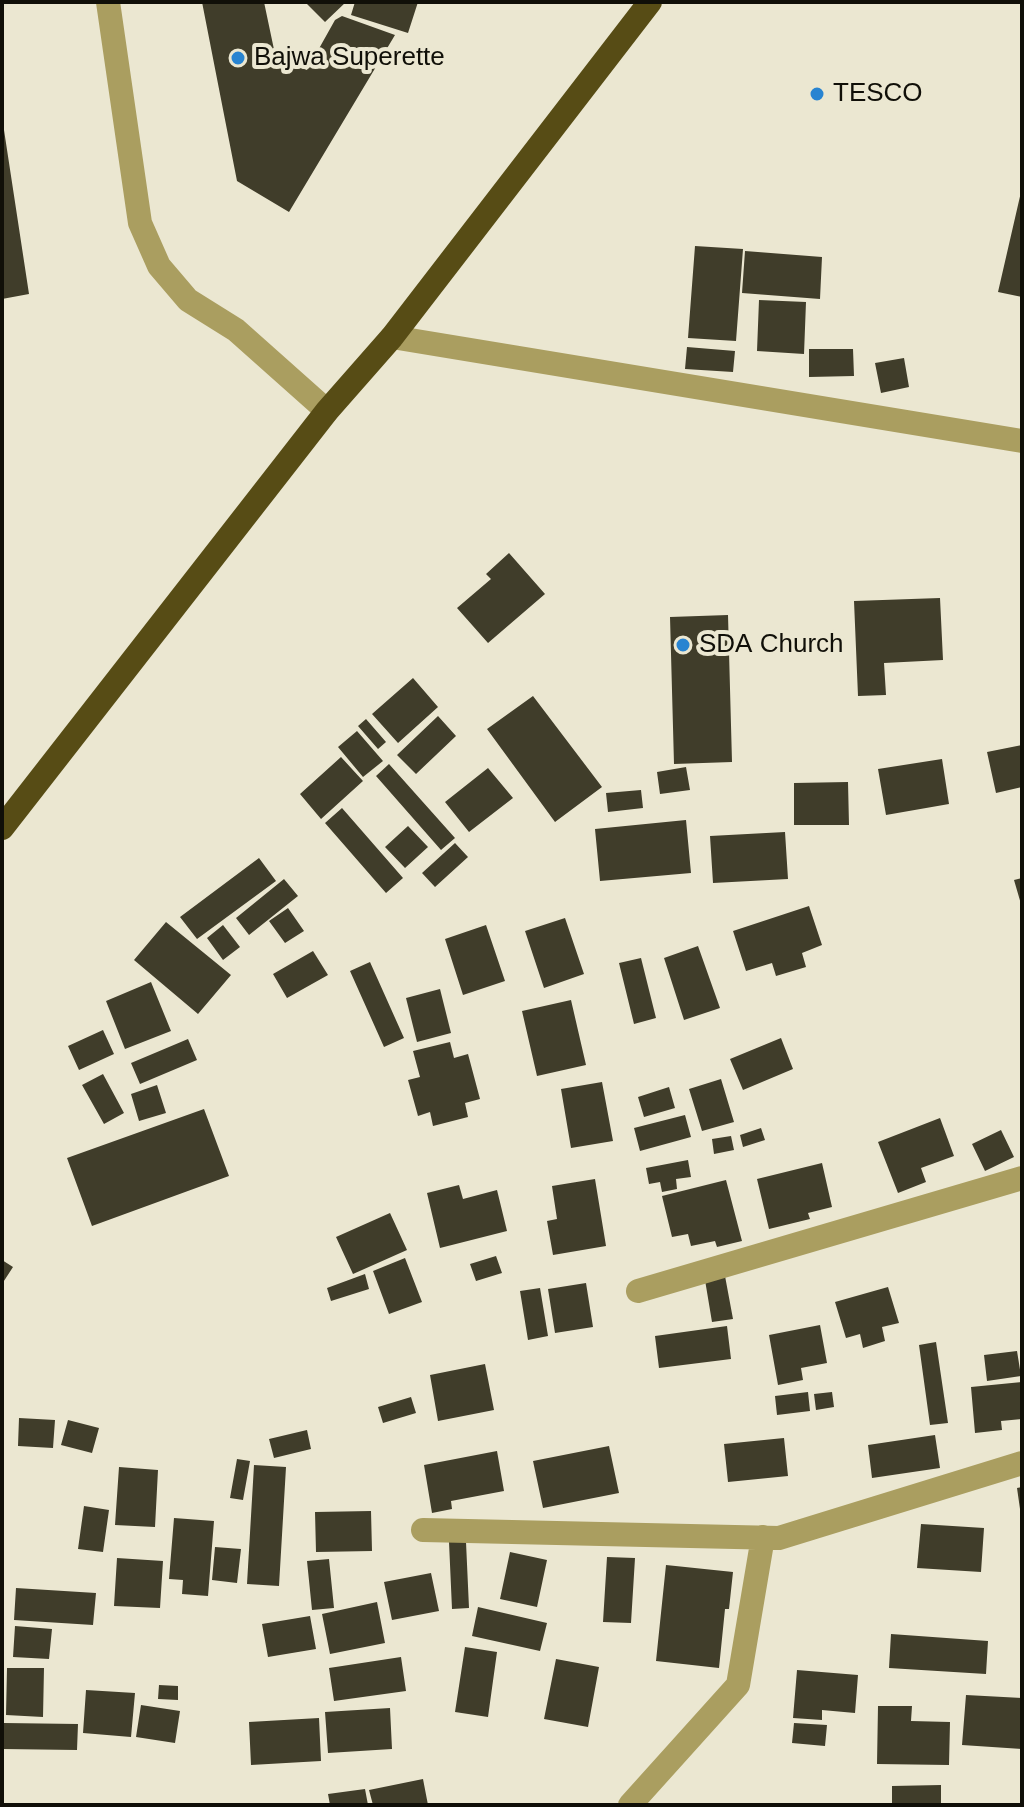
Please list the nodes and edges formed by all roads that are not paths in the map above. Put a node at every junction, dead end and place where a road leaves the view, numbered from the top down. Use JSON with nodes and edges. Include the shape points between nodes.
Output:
{"nodes":[{"id":1,"x":108,"y":2,"type":"edge"},
{"id":2,"x":650,"y":2,"type":"edge"},
{"id":3,"x":392,"y":337,"type":"junction"},
{"id":4,"x":327,"y":411,"type":"junction"},
{"id":5,"x":1022,"y":441,"type":"edge"},
{"id":6,"x":2,"y":828,"type":"edge"},
{"id":7,"x":1022,"y":1178,"type":"edge"},
{"id":8,"x":638,"y":1291,"type":"dead end"},
{"id":9,"x":1022,"y":1463,"type":"edge"},
{"id":10,"x":423,"y":1530,"type":"dead end"},
{"id":11,"x":763,"y":1537,"type":"junction"},
{"id":12,"x":630,"y":1805,"type":"edge"}],
"edges":[{"from":1,"to":4,"type":"street","via":[[140,223],[159,266],[188,300],[236,330]]},
{"from":2,"to":3,"type":"highway"},
{"from":3,"to":4,"type":"highway"},
{"from":3,"to":5,"type":"street"},
{"from":4,"to":6,"type":"highway"},
{"from":7,"to":8,"type":"street"},
{"from":9,"to":11,"type":"street","via":[[779,1538]]},
{"from":10,"to":11,"type":"street"},
{"from":11,"to":12,"type":"street","via":[[738,1685]]}]}
